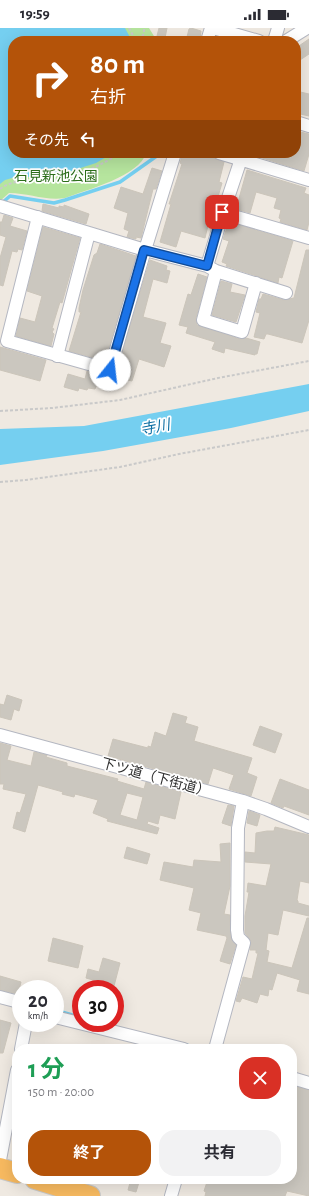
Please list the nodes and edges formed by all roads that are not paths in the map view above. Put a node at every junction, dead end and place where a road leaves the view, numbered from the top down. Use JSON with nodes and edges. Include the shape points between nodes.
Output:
{"nodes":[{"id":1,"x":212,"y":28,"type":"edge"},
{"id":2,"x":307,"y":28,"type":"edge"},
{"id":3,"x":241,"y":36,"type":"edge"},
{"id":4,"x":294,"y":36,"type":"edge"},
{"id":5,"x":173,"y":158,"type":"edge"},
{"id":6,"x":241,"y":158,"type":"edge"},
{"id":7,"x":248,"y":158,"type":"edge"},
{"id":8,"x":309,"y":180,"type":"edge"},
{"id":9,"x":0,"y":206,"type":"edge"},
{"id":10,"x":222,"y":212,"type":"junction"},
{"id":11,"x":38,"y":217,"type":"junction"},
{"id":12,"x":89,"y":233,"type":"junction"},
{"id":13,"x":309,"y":238,"type":"edge"},
{"id":14,"x":144,"y":250,"type":"junction"},
{"id":15,"x":211,"y":269,"type":"junction"},
{"id":16,"x":256,"y":283,"type":"junction"},
{"id":17,"x":286,"y":293,"type":"dead end"},
{"id":18,"x":57,"y":356,"type":"junction"},
{"id":19,"x":0,"y":735,"type":"edge"},
{"id":20,"x":243,"y":802,"type":"junction"},
{"id":21,"x":309,"y":827,"type":"edge"},
{"id":22,"x":0,"y":997,"type":"edge"},
{"id":23,"x":12,"y":1000,"type":"edge"},
{"id":24,"x":64,"y":1019,"type":"edge"},
{"id":25,"x":24,"y":1032,"type":"edge"},
{"id":26,"x":22,"y":1044,"type":"edge"},
{"id":27,"x":164,"y":1044,"type":"edge"},
{"id":28,"x":217,"y":1044,"type":"edge"},
{"id":29,"x":297,"y":1079,"type":"edge"},
{"id":30,"x":309,"y":1083,"type":"edge"},
{"id":31,"x":12,"y":1096,"type":"edge"},
{"id":32,"x":0,"y":1160,"type":"edge"},
{"id":33,"x":0,"y":1168,"type":"edge"},
{"id":34,"x":12,"y":1172,"type":"edge"},
{"id":35,"x":51,"y":1184,"type":"edge"},
{"id":36,"x":175,"y":1184,"type":"edge"},
{"id":37,"x":90,"y":1196,"type":"edge"},
{"id":38,"x":171,"y":1196,"type":"edge"}],
"edges":[{"from":1,"to":3,"type":"street"},
{"from":2,"to":4,"type":"street"},
{"from":5,"to":14,"type":"street"},
{"from":6,"to":10,"type":"street"},
{"from":7,"to":8,"type":"street"},
{"from":9,"to":11,"type":"street"},
{"from":10,"to":13,"type":"street"},
{"from":10,"to":15,"type":"street"},
{"from":11,"to":12,"type":"street"},
{"from":11,"to":18,"type":"street","via":[[8,342]]},
{"from":12,"to":14,"type":"street"},
{"from":12,"to":18,"type":"street"},
{"from":14,"to":15,"type":"street"},
{"from":14,"to":18,"type":"street","via":[[110,370]]},
{"from":15,"to":16,"type":"street"},
{"from":15,"to":16,"type":"street","via":[[203,320],[242,332]]},
{"from":16,"to":17,"type":"street"},
{"from":19,"to":20,"type":"street","name":"下ツ道（下街道）"},
{"from":20,"to":21,"type":"street","name":"下ツ道（下街道）"},
{"from":20,"to":28,"type":"street","via":[[238,828],[237,930],[238,937],[244,943]]},
{"from":22,"to":23,"type":"street"},
{"from":24,"to":27,"type":"street"},
{"from":25,"to":26,"type":"street"},
{"from":29,"to":30,"type":"street"},
{"from":31,"to":32,"type":"street"},
{"from":33,"to":34,"type":"highway"},
{"from":35,"to":37,"type":"highway"},
{"from":36,"to":38,"type":"street"}]}
